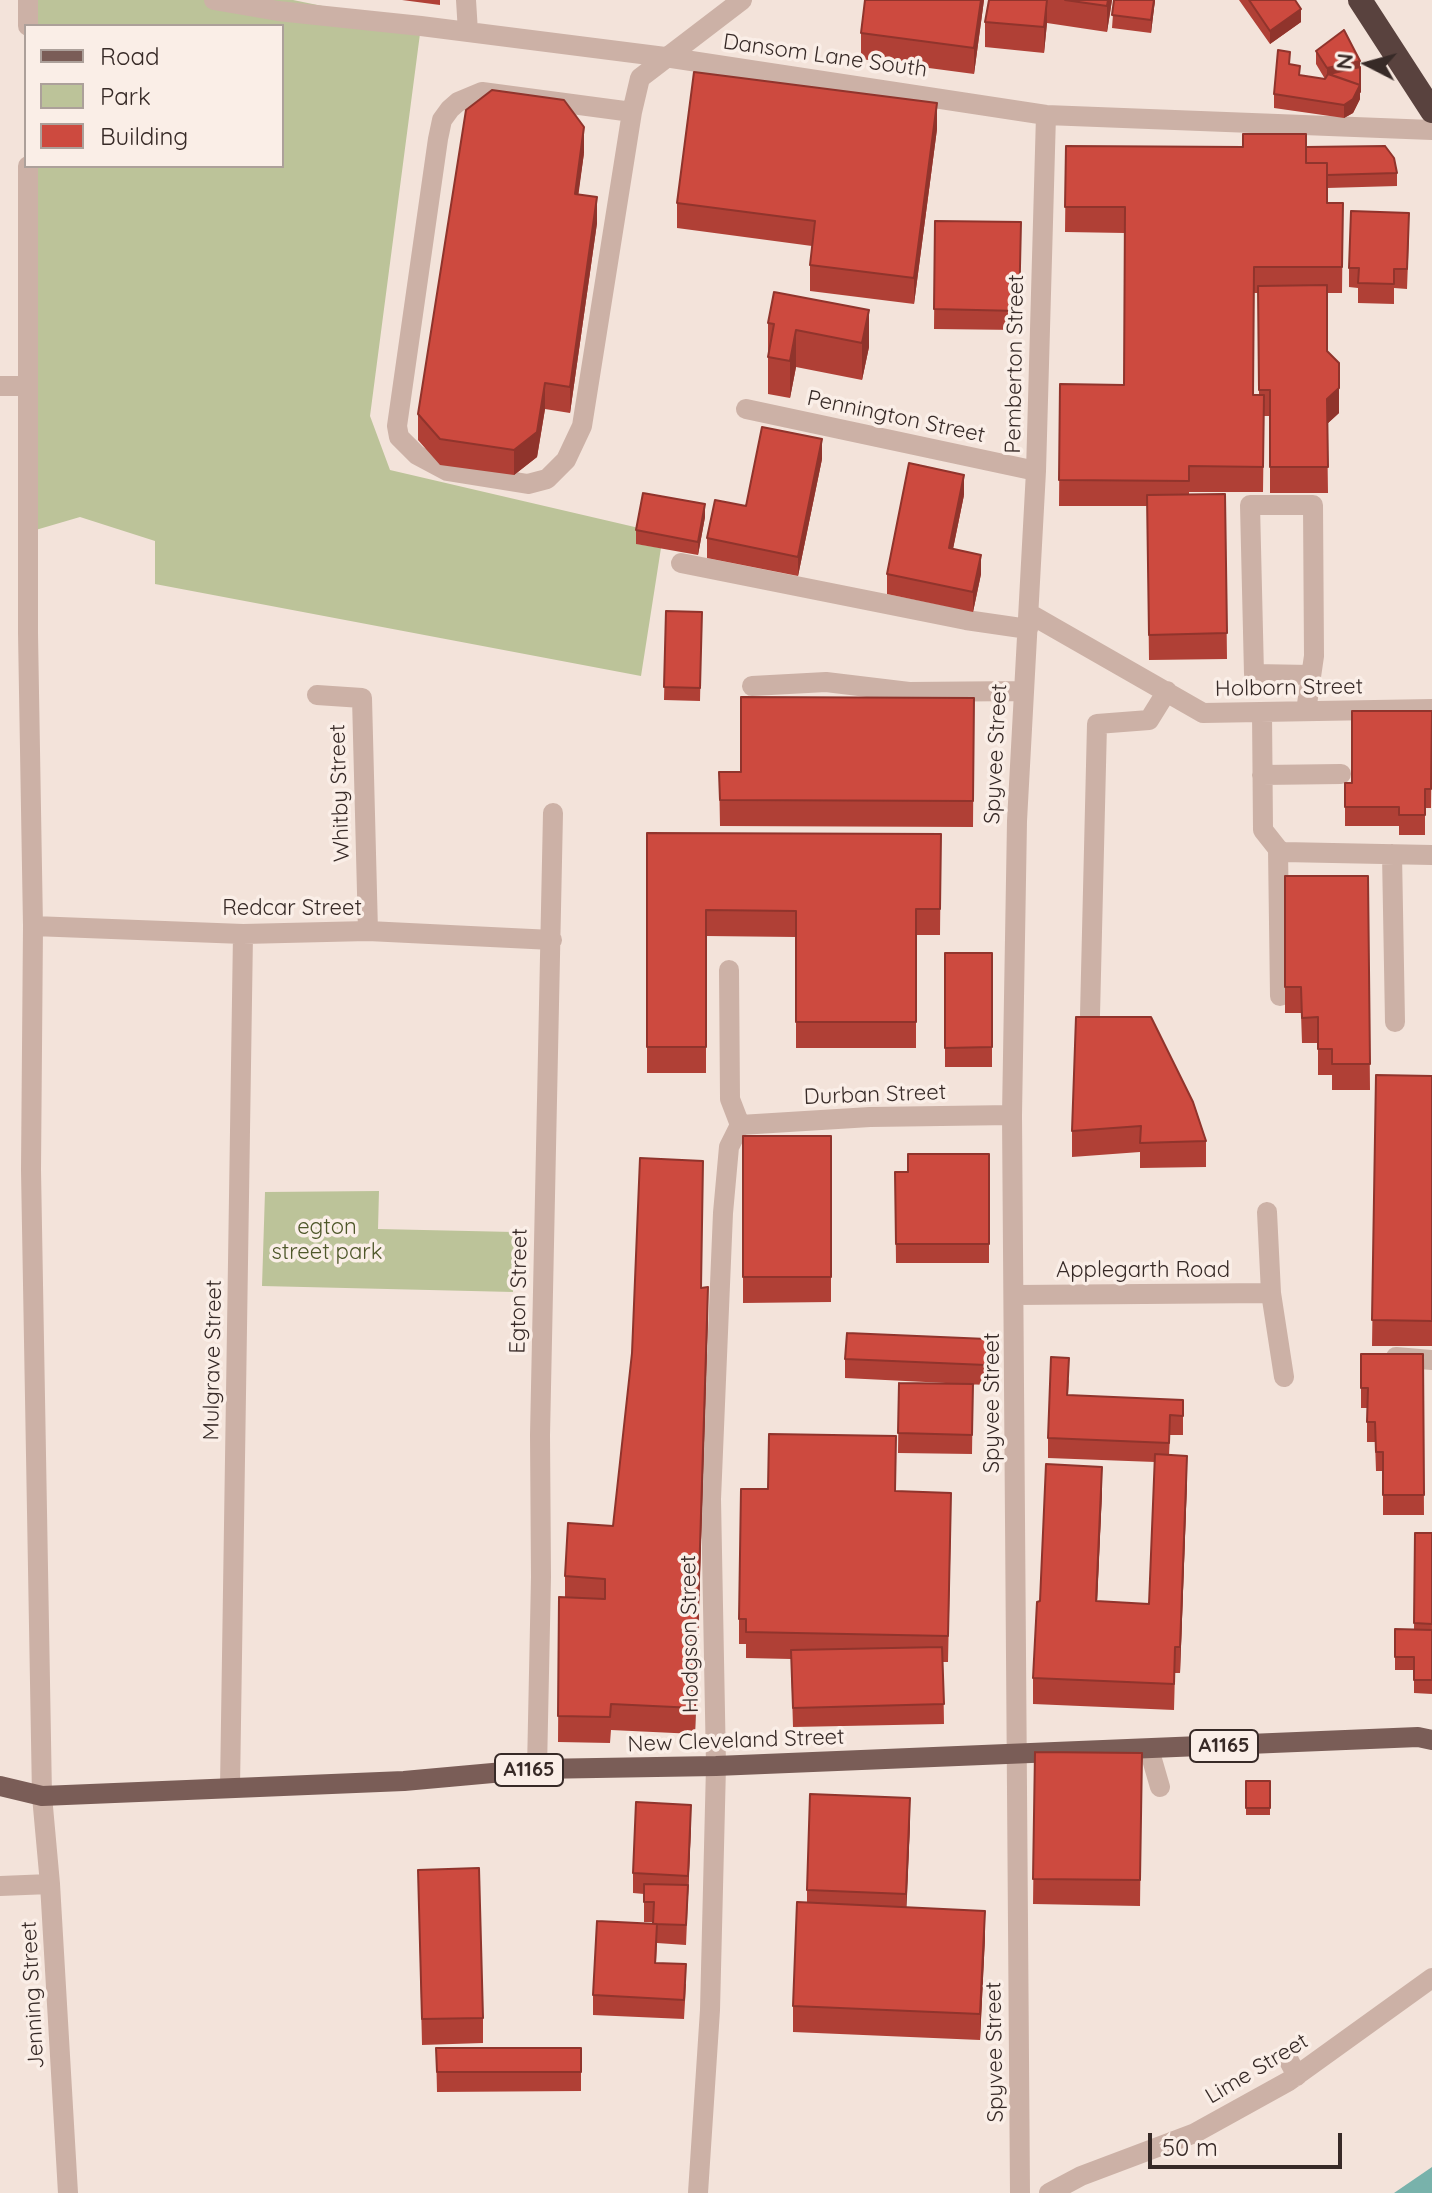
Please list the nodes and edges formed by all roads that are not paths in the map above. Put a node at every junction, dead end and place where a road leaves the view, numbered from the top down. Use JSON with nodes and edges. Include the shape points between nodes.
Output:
{"nodes":[{"id":1,"x":28,"y":0,"type":"edge"},
{"id":2,"x":214,"y":0,"type":"edge"},
{"id":3,"x":466,"y":0,"type":"edge"},
{"id":4,"x":742,"y":0,"type":"edge"},
{"id":5,"x":1360,"y":0,"type":"edge"},
{"id":6,"x":302,"y":7,"type":"edge"},
{"id":7,"x":28,"y":24,"type":"edge"},
{"id":8,"x":468,"y":32,"type":"junction"},
{"id":9,"x":665,"y":57,"type":"junction"},
{"id":10,"x":1432,"y":111,"type":"edge"},
{"id":11,"x":632,"y":112,"type":"junction"},
{"id":12,"x":1046,"y":115,"type":"junction"},
{"id":13,"x":1432,"y":130,"type":"edge"},
{"id":14,"x":28,"y":168,"type":"edge"},
{"id":15,"x":0,"y":386,"type":"edge"},
{"id":16,"x":28,"y":386,"type":"junction"},
{"id":17,"x":746,"y":409,"type":"dead end"},
{"id":18,"x":1036,"y":471,"type":"junction"},
{"id":19,"x":681,"y":563,"type":"dead end"},
{"id":20,"x":1029,"y":622,"type":"junction"},
{"id":21,"x":1311,"y":675,"type":"junction"},
{"id":22,"x":752,"y":686,"type":"dead end"},
{"id":23,"x":1023,"y":691,"type":"junction"},
{"id":24,"x":1167,"y":691,"type":"junction"},
{"id":25,"x":317,"y":695,"type":"dead end"},
{"id":26,"x":1432,"y":709,"type":"edge"},
{"id":27,"x":1306,"y":711,"type":"junction"},
{"id":28,"x":1262,"y":712,"type":"junction"},
{"id":29,"x":1341,"y":774,"type":"dead end"},
{"id":30,"x":1262,"y":775,"type":"junction"},
{"id":31,"x":553,"y":813,"type":"dead end"},
{"id":32,"x":1278,"y":849,"type":"junction"},
{"id":33,"x":1392,"y":854,"type":"junction"},
{"id":34,"x":1432,"y":855,"type":"edge"},
{"id":35,"x":33,"y":926,"type":"junction"},
{"id":36,"x":368,"y":931,"type":"junction"},
{"id":37,"x":243,"y":934,"type":"junction"},
{"id":38,"x":552,"y":940,"type":"junction"},
{"id":39,"x":729,"y":970,"type":"dead end"},
{"id":40,"x":1280,"y":996,"type":"dead end"},
{"id":41,"x":1090,"y":1015,"type":"edge"},
{"id":42,"x":1395,"y":1022,"type":"dead end"},
{"id":43,"x":1012,"y":1115,"type":"junction"},
{"id":44,"x":740,"y":1125,"type":"junction"},
{"id":45,"x":1267,"y":1212,"type":"dead end"},
{"id":46,"x":1271,"y":1293,"type":"junction"},
{"id":47,"x":1016,"y":1295,"type":"junction"},
{"id":48,"x":1371,"y":1355,"type":"edge"},
{"id":49,"x":1432,"y":1360,"type":"edge"},
{"id":50,"x":1284,"y":1377,"type":"dead end"},
{"id":51,"x":1432,"y":1740,"type":"edge"},
{"id":52,"x":1149,"y":1749,"type":"junction"},
{"id":53,"x":1016,"y":1755,"type":"junction"},
{"id":54,"x":716,"y":1766,"type":"junction"},
{"id":55,"x":537,"y":1769,"type":"junction"},
{"id":56,"x":0,"y":1786,"type":"edge"},
{"id":57,"x":230,"y":1787,"type":"junction"},
{"id":58,"x":1160,"y":1787,"type":"dead end"},
{"id":59,"x":42,"y":1796,"type":"junction"},
{"id":60,"x":50,"y":1884,"type":"junction"},
{"id":61,"x":0,"y":1886,"type":"edge"},
{"id":62,"x":1432,"y":1978,"type":"edge"},
{"id":63,"x":1286,"y":2055,"type":"dead end"},
{"id":64,"x":1297,"y":2076,"type":"junction"},
{"id":65,"x":68,"y":2193,"type":"edge"},
{"id":66,"x":698,"y":2193,"type":"edge"},
{"id":67,"x":1020,"y":2193,"type":"edge"},
{"id":68,"x":1049,"y":2193,"type":"edge"}],
"edges":[{"from":1,"to":7,"type":"street"},
{"from":2,"to":6,"type":"street","name":"Dansom Lane South"},
{"from":3,"to":8,"type":"street"},
{"from":4,"to":9,"type":"street"},
{"from":5,"to":10,"type":"highway"},
{"from":6,"to":8,"type":"street","name":"Dansom Lane South"},
{"from":8,"to":9,"type":"street","name":"Dansom Lane South"},
{"from":9,"to":11,"type":"street","via":[[637,83]]},
{"from":9,"to":12,"type":"street","name":"Dansom Lane South"},
{"from":11,"to":11,"type":"street","via":[[482,92],[458,102],[442,120],[397,426],[399,437],[417,455],[447,471],[528,484],[547,479],[566,460],[582,426]]},
{"from":12,"to":13,"type":"street","name":"Dansom Lane South"},
{"from":12,"to":18,"type":"street","name":"Pemberton Street"},
{"from":14,"to":16,"type":"street","name":"Jenning Street"},
{"from":15,"to":16,"type":"street"},
{"from":16,"to":35,"type":"street","name":"Jenning Street"},
{"from":17,"to":18,"type":"street","name":"Pennington Street"},
{"from":18,"to":20,"type":"street","name":"Pemberton Street"},
{"from":19,"to":20,"type":"street","via":[[966,620]]},
{"from":20,"to":23,"type":"street","name":"Spyvee Street"},
{"from":20,"to":24,"type":"street","name":"Holborn Street"},
{"from":21,"to":21,"type":"street","via":[[1313,505],[1250,505],[1254,674]]},
{"from":21,"to":27,"type":"street"},
{"from":22,"to":23,"type":"street","via":[[826,682],[909,692]]},
{"from":23,"to":43,"type":"street","name":"Spyvee Street"},
{"from":24,"to":28,"type":"street","name":"Holborn Street","via":[[1203,713]]},
{"from":24,"to":41,"type":"street","via":[[1149,720],[1097,724]]},
{"from":25,"to":36,"type":"street","name":"Whitby Street","via":[[362,698]]},
{"from":26,"to":27,"type":"street","name":"Holborn Street"},
{"from":27,"to":28,"type":"street","name":"Holborn Street"},
{"from":28,"to":30,"type":"street"},
{"from":29,"to":30,"type":"street"},
{"from":30,"to":32,"type":"street","via":[[1263,830]]},
{"from":31,"to":38,"type":"street","name":"Egton Street"},
{"from":32,"to":33,"type":"street"},
{"from":32,"to":40,"type":"street"},
{"from":33,"to":34,"type":"street"},
{"from":33,"to":42,"type":"street"},
{"from":35,"to":37,"type":"street","name":"Redcar Street"},
{"from":35,"to":59,"type":"street","name":"Jenning Street","via":[[31,1170]]},
{"from":36,"to":37,"type":"street","name":"Redcar Street"},
{"from":36,"to":38,"type":"street","name":"Redcar Street"},
{"from":37,"to":57,"type":"street","name":"Mulgrave Street"},
{"from":38,"to":55,"type":"street","name":"Egton Street"},
{"from":39,"to":44,"type":"street","via":[[730,1099]]},
{"from":43,"to":44,"type":"street","name":"Durban Street"},
{"from":43,"to":47,"type":"street","name":"Spyvee Street"},
{"from":44,"to":54,"type":"street","name":"Hodgson Street","via":[[729,1147],[723,1213],[711,1499]]},
{"from":45,"to":46,"type":"street"},
{"from":46,"to":47,"type":"street","name":"Applegarth Road"},
{"from":46,"to":50,"type":"street"},
{"from":47,"to":53,"type":"street","name":"Spyvee Street"},
{"from":48,"to":49,"type":"street"},
{"from":51,"to":52,"type":"main road","name":"New Cleveland Street","number":"A1165"},
{"from":52,"to":53,"type":"main road","name":"New Cleveland Street","number":"A1165"},
{"from":52,"to":58,"type":"street"},
{"from":53,"to":54,"type":"main road","name":"New Cleveland Street","number":"A1165"},
{"from":53,"to":67,"type":"street","name":"Spyvee Street"},
{"from":54,"to":55,"type":"main road","name":"New Cleveland Street","number":"A1165"},
{"from":54,"to":66,"type":"street","name":"Hodgson Street","via":[[710,2010]]},
{"from":55,"to":57,"type":"main road","name":"New Cleveland Street","number":"A1165","via":[[404,1781]]},
{"from":56,"to":59,"type":"main road","number":"A1165"},
{"from":57,"to":59,"type":"main road","name":"New Cleveland Street","number":"A1165"},
{"from":59,"to":60,"type":"street","name":"Jenning Street"},
{"from":60,"to":61,"type":"street"},
{"from":60,"to":65,"type":"street","name":"Jenning Street"},
{"from":62,"to":64,"type":"street","name":"Lime Street"},
{"from":63,"to":64,"type":"street"},
{"from":64,"to":68,"type":"street","name":"Lime Street","via":[[1195,2133]]}]}
